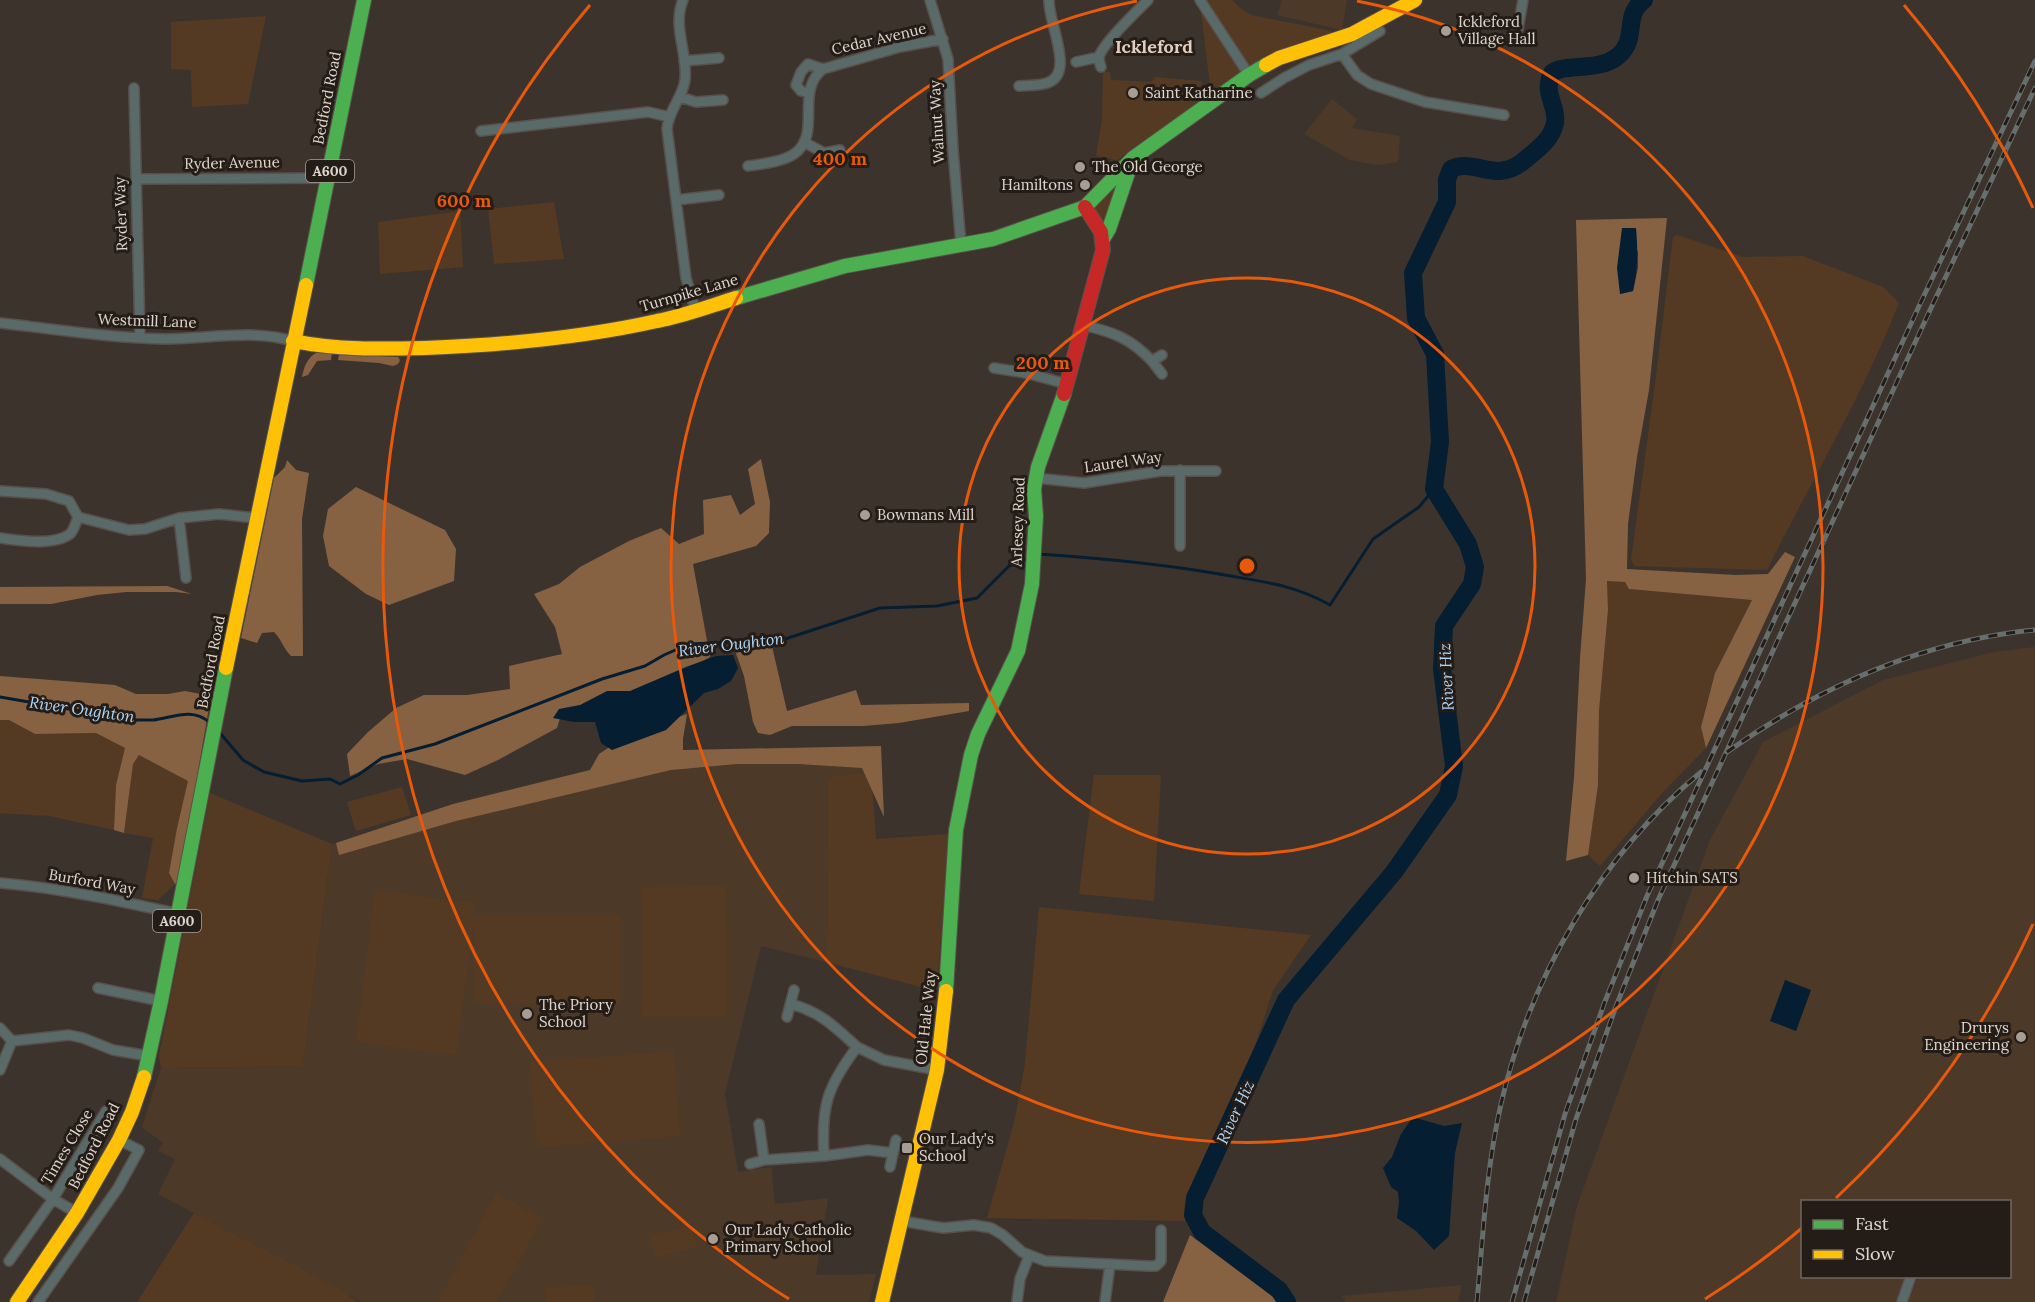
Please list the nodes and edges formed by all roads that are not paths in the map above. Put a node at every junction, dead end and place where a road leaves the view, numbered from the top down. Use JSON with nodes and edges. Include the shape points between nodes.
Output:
{"nodes":[{"id":1,"x":364,"y":0,"type":"edge"},
{"id":2,"x":683,"y":0,"type":"edge"},
{"id":3,"x":930,"y":0,"type":"edge"},
{"id":4,"x":1049,"y":0,"type":"edge"},
{"id":5,"x":1148,"y":0,"type":"edge"},
{"id":6,"x":1200,"y":0,"type":"edge"},
{"id":7,"x":1415,"y":0,"type":"edge"},
{"id":8,"x":1523,"y":0,"type":"edge"},
{"id":9,"x":1518,"y":29,"type":"dead end"},
{"id":10,"x":1380,"y":31,"type":"dead end"},
{"id":11,"x":943,"y":39,"type":"junction"},
{"id":12,"x":1306,"y":50,"type":"junction"},
{"id":13,"x":1342,"y":54,"type":"junction"},
{"id":14,"x":719,"y":58,"type":"dead end"},
{"id":15,"x":684,"y":61,"type":"junction"},
{"id":16,"x":1076,"y":62,"type":"dead end"},
{"id":17,"x":1309,"y":65,"type":"junction"},
{"id":18,"x":823,"y":69,"type":"junction"},
{"id":19,"x":1249,"y":75,"type":"junction"},
{"id":20,"x":1019,"y":86,"type":"dead end"},
{"id":21,"x":134,"y":88,"type":"dead end"},
{"id":22,"x":809,"y":93,"type":"junction"},
{"id":23,"x":1262,"y":93,"type":"dead end"},
{"id":24,"x":680,"y":97,"type":"junction"},
{"id":25,"x":723,"y":100,"type":"dead end"},
{"id":26,"x":1504,"y":115,"type":"dead end"},
{"id":27,"x":670,"y":117,"type":"junction"},
{"id":28,"x":481,"y":132,"type":"dead end"},
{"id":29,"x":804,"y":142,"type":"junction"},
{"id":30,"x":840,"y":150,"type":"dead end"},
{"id":31,"x":1133,"y":158,"type":"junction"},
{"id":32,"x":748,"y":166,"type":"dead end"},
{"id":33,"x":329,"y":178,"type":"junction"},
{"id":34,"x":135,"y":179,"type":"junction"},
{"id":35,"x":718,"y":195,"type":"dead end"},
{"id":36,"x":676,"y":200,"type":"junction"},
{"id":37,"x":1085,"y":207,"type":"junction"},
{"id":38,"x":1103,"y":239,"type":"junction"},
{"id":39,"x":961,"y":245,"type":"junction"},
{"id":40,"x":694,"y":309,"type":"junction"},
{"id":41,"x":0,"y":323,"type":"edge"},
{"id":42,"x":1083,"y":325,"type":"junction"},
{"id":43,"x":140,"y":338,"type":"junction"},
{"id":44,"x":293,"y":341,"type":"junction"},
{"id":45,"x":1162,"y":355,"type":"dead end"},
{"id":46,"x":1152,"y":361,"type":"junction"},
{"id":47,"x":994,"y":368,"type":"dead end"},
{"id":48,"x":1162,"y":374,"type":"dead end"},
{"id":49,"x":1067,"y":384,"type":"junction"},
{"id":50,"x":1180,"y":470,"type":"junction"},
{"id":51,"x":1216,"y":471,"type":"dead end"},
{"id":52,"x":1035,"y":478,"type":"junction"},
{"id":53,"x":0,"y":491,"type":"edge"},
{"id":54,"x":78,"y":517,"type":"junction"},
{"id":55,"x":179,"y":518,"type":"junction"},
{"id":56,"x":256,"y":518,"type":"junction"},
{"id":57,"x":0,"y":538,"type":"edge"},
{"id":58,"x":1180,"y":546,"type":"dead end"},
{"id":59,"x":186,"y":578,"type":"dead end"},
{"id":60,"x":978,"y":734,"type":"joint"},
{"id":61,"x":0,"y":884,"type":"edge"},
{"id":62,"x":179,"y":914,"type":"junction"},
{"id":63,"x":98,"y":988,"type":"dead end"},
{"id":64,"x":794,"y":990,"type":"dead end"},
{"id":65,"x":162,"y":1001,"type":"junction"},
{"id":66,"x":791,"y":1004,"type":"junction"},
{"id":67,"x":787,"y":1017,"type":"dead end"},
{"id":68,"x":0,"y":1028,"type":"edge"},
{"id":69,"x":12,"y":1041,"type":"junction"},
{"id":70,"x":857,"y":1047,"type":"junction"},
{"id":71,"x":149,"y":1056,"type":"junction"},
{"id":72,"x":0,"y":1070,"type":"edge"},
{"id":73,"x":937,"y":1070,"type":"junction"},
{"id":74,"x":106,"y":1111,"type":"dead end"},
{"id":75,"x":759,"y":1124,"type":"dead end"},
{"id":76,"x":119,"y":1140,"type":"junction"},
{"id":77,"x":896,"y":1140,"type":"dead end"},
{"id":78,"x":893,"y":1153,"type":"junction"},
{"id":79,"x":824,"y":1156,"type":"junction"},
{"id":80,"x":0,"y":1159,"type":"edge"},
{"id":81,"x":764,"y":1160,"type":"junction"},
{"id":82,"x":750,"y":1164,"type":"dead end"},
{"id":83,"x":890,"y":1167,"type":"dead end"},
{"id":84,"x":53,"y":1199,"type":"junction"},
{"id":85,"x":77,"y":1213,"type":"junction"},
{"id":86,"x":902,"y":1221,"type":"junction"},
{"id":87,"x":1161,"y":1230,"type":"dead end"},
{"id":88,"x":1029,"y":1256,"type":"junction"},
{"id":89,"x":9,"y":1262,"type":"dead end"},
{"id":90,"x":1110,"y":1264,"type":"junction"},
{"id":91,"x":1910,"y":1278,"type":"edge"},
{"id":92,"x":17,"y":1302,"type":"edge"},
{"id":93,"x":38,"y":1302,"type":"edge"},
{"id":94,"x":882,"y":1302,"type":"edge"},
{"id":95,"x":1017,"y":1302,"type":"edge"},
{"id":96,"x":1105,"y":1302,"type":"edge"},
{"id":97,"x":1902,"y":1302,"type":"edge"}],
"edges":[{"from":1,"to":33,"type":"street","name":"Bedford Road","number":"A600"},
{"from":2,"to":15,"type":"street","via":[[678,22]]},
{"from":3,"to":11,"type":"street","name":"Walnut Way"},
{"from":4,"to":20,"type":"street","via":[[1060,71],[1046,83]]},
{"from":5,"to":16,"type":"street","via":[[1124,24],[1100,62]]},
{"from":6,"to":19,"type":"street"},
{"from":7,"to":12,"type":"street","via":[[1352,34]]},
{"from":8,"to":9,"type":"street"},
{"from":10,"to":13,"type":"street"},
{"from":11,"to":18,"type":"street","name":"Cedar Avenue"},
{"from":11,"to":39,"type":"street","name":"Walnut Way","via":[[948,59]]},
{"from":12,"to":17,"type":"street"},
{"from":12,"to":19,"type":"street","via":[[1279,58]]},
{"from":13,"to":17,"type":"street"},
{"from":13,"to":26,"type":"street","via":[[1357,75],[1371,84],[1425,102]]},
{"from":14,"to":15,"type":"street"},
{"from":15,"to":24,"type":"street"},
{"from":17,"to":23,"type":"street"},
{"from":18,"to":22,"type":"street","name":"Cedar Avenue","via":[[812,81]]},
{"from":18,"to":22,"type":"street","name":"Cedar Avenue","via":[[808,64],[801,72],[796,85]]},
{"from":19,"to":31,"type":"street"},
{"from":21,"to":34,"type":"street","name":"Ryder Way"},
{"from":22,"to":29,"type":"street","name":"Cedar Avenue"},
{"from":24,"to":25,"type":"street","via":[[696,102]]},
{"from":24,"to":27,"type":"street"},
{"from":27,"to":28,"type":"street","via":[[648,112]]},
{"from":27,"to":36,"type":"street","via":[[667,129]]},
{"from":29,"to":30,"type":"street","via":[[824,153]]},
{"from":29,"to":32,"type":"street","via":[[788,157]]},
{"from":31,"to":37,"type":"street"},
{"from":31,"to":38,"type":"street","name":"Arlesey Road"},
{"from":33,"to":34,"type":"street","name":"Ryder Avenue"},
{"from":33,"to":44,"type":"street","name":"Bedford Road","number":"A600"},
{"from":34,"to":43,"type":"street","name":"Ryder Way"},
{"from":35,"to":36,"type":"street"},
{"from":36,"to":40,"type":"street"},
{"from":37,"to":38,"type":"street"},
{"from":37,"to":39,"type":"street","name":"Turnpike Lane","via":[[1037,225]]},
{"from":38,"to":42,"type":"street","name":"Arlesey Road"},
{"from":39,"to":40,"type":"street","name":"Turnpike Lane","via":[[845,266]]},
{"from":40,"to":44,"type":"street","name":"Turnpike Lane","via":[[630,327],[520,342],[376,349]]},
{"from":41,"to":43,"type":"street","name":"Westmill Lane"},
{"from":42,"to":46,"type":"street","via":[[1120,335]]},
{"from":42,"to":49,"type":"street","name":"Arlesey Road"},
{"from":43,"to":44,"type":"street","name":"Westmill Lane","via":[[272,335]]},
{"from":44,"to":56,"type":"street","name":"Bedford Road","number":"A600"},
{"from":45,"to":46,"type":"street"},
{"from":46,"to":48,"type":"street"},
{"from":47,"to":49,"type":"street"},
{"from":49,"to":52,"type":"street","name":"Arlesey Road"},
{"from":50,"to":51,"type":"street","name":"Laurel Way"},
{"from":50,"to":52,"type":"street","name":"Laurel Way","via":[[1084,483]]},
{"from":50,"to":58,"type":"street","name":"Laurel Way"},
{"from":52,"to":60,"type":"street","name":"Arlesey Road","via":[[1032,584],[1022,638]]},
{"from":53,"to":54,"type":"street","via":[[46,494],[69,501]]},
{"from":54,"to":55,"type":"street","via":[[129,530]]},
{"from":54,"to":57,"type":"street","via":[[72,533],[58,539]]},
{"from":55,"to":56,"type":"street","via":[[219,514]]},
{"from":55,"to":59,"type":"street"},
{"from":56,"to":62,"type":"street","name":"Bedford Road","number":"A600"},
{"from":60,"to":73,"type":"street","name":"Old Hale Way","via":[[956,830]]},
{"from":61,"to":62,"type":"street","name":"Burford Way"},
{"from":62,"to":65,"type":"street","name":"Bedford Road","number":"A600"},
{"from":63,"to":65,"type":"street"},
{"from":64,"to":66,"type":"street"},
{"from":65,"to":71,"type":"street","name":"Bedford Road","number":"A600"},
{"from":66,"to":67,"type":"street"},
{"from":66,"to":70,"type":"street","via":[[820,1015]]},
{"from":68,"to":69,"type":"street"},
{"from":69,"to":71,"type":"street","via":[[69,1035],[113,1050]]},
{"from":69,"to":72,"type":"street"},
{"from":70,"to":73,"type":"street","via":[[884,1060]]},
{"from":70,"to":79,"type":"street","via":[[834,1079],[827,1099],[822,1127]]},
{"from":71,"to":76,"type":"street","name":"Bedford Road","number":"A600"},
{"from":73,"to":86,"type":"street","name":"Old Hale Way"},
{"from":74,"to":84,"type":"street","name":"Times Close"},
{"from":75,"to":81,"type":"street"},
{"from":76,"to":85,"type":"street","name":"Bedford Road","number":"A600"},
{"from":76,"to":93,"type":"street","via":[[139,1150],[118,1188]]},
{"from":77,"to":78,"type":"street"},
{"from":78,"to":79,"type":"street","via":[[868,1150]]},
{"from":78,"to":83,"type":"street"},
{"from":79,"to":81,"type":"street"},
{"from":80,"to":84,"type":"street","name":"Times Close"},
{"from":81,"to":82,"type":"street"},
{"from":84,"to":85,"type":"street","name":"Times Close"},
{"from":84,"to":89,"type":"street","name":"Times Close"},
{"from":85,"to":92,"type":"street","name":"Bedford Road","number":"A600"},
{"from":86,"to":88,"type":"street","via":[[943,1228],[991,1228]]},
{"from":86,"to":94,"type":"street","name":"Old Hale Way"},
{"from":87,"to":90,"type":"street","via":[[1161,1261],[1156,1266]]},
{"from":88,"to":90,"type":"street","via":[[1053,1262]]},
{"from":88,"to":95,"type":"street"},
{"from":90,"to":96,"type":"street"},
{"from":91,"to":97,"type":"street"}]}
